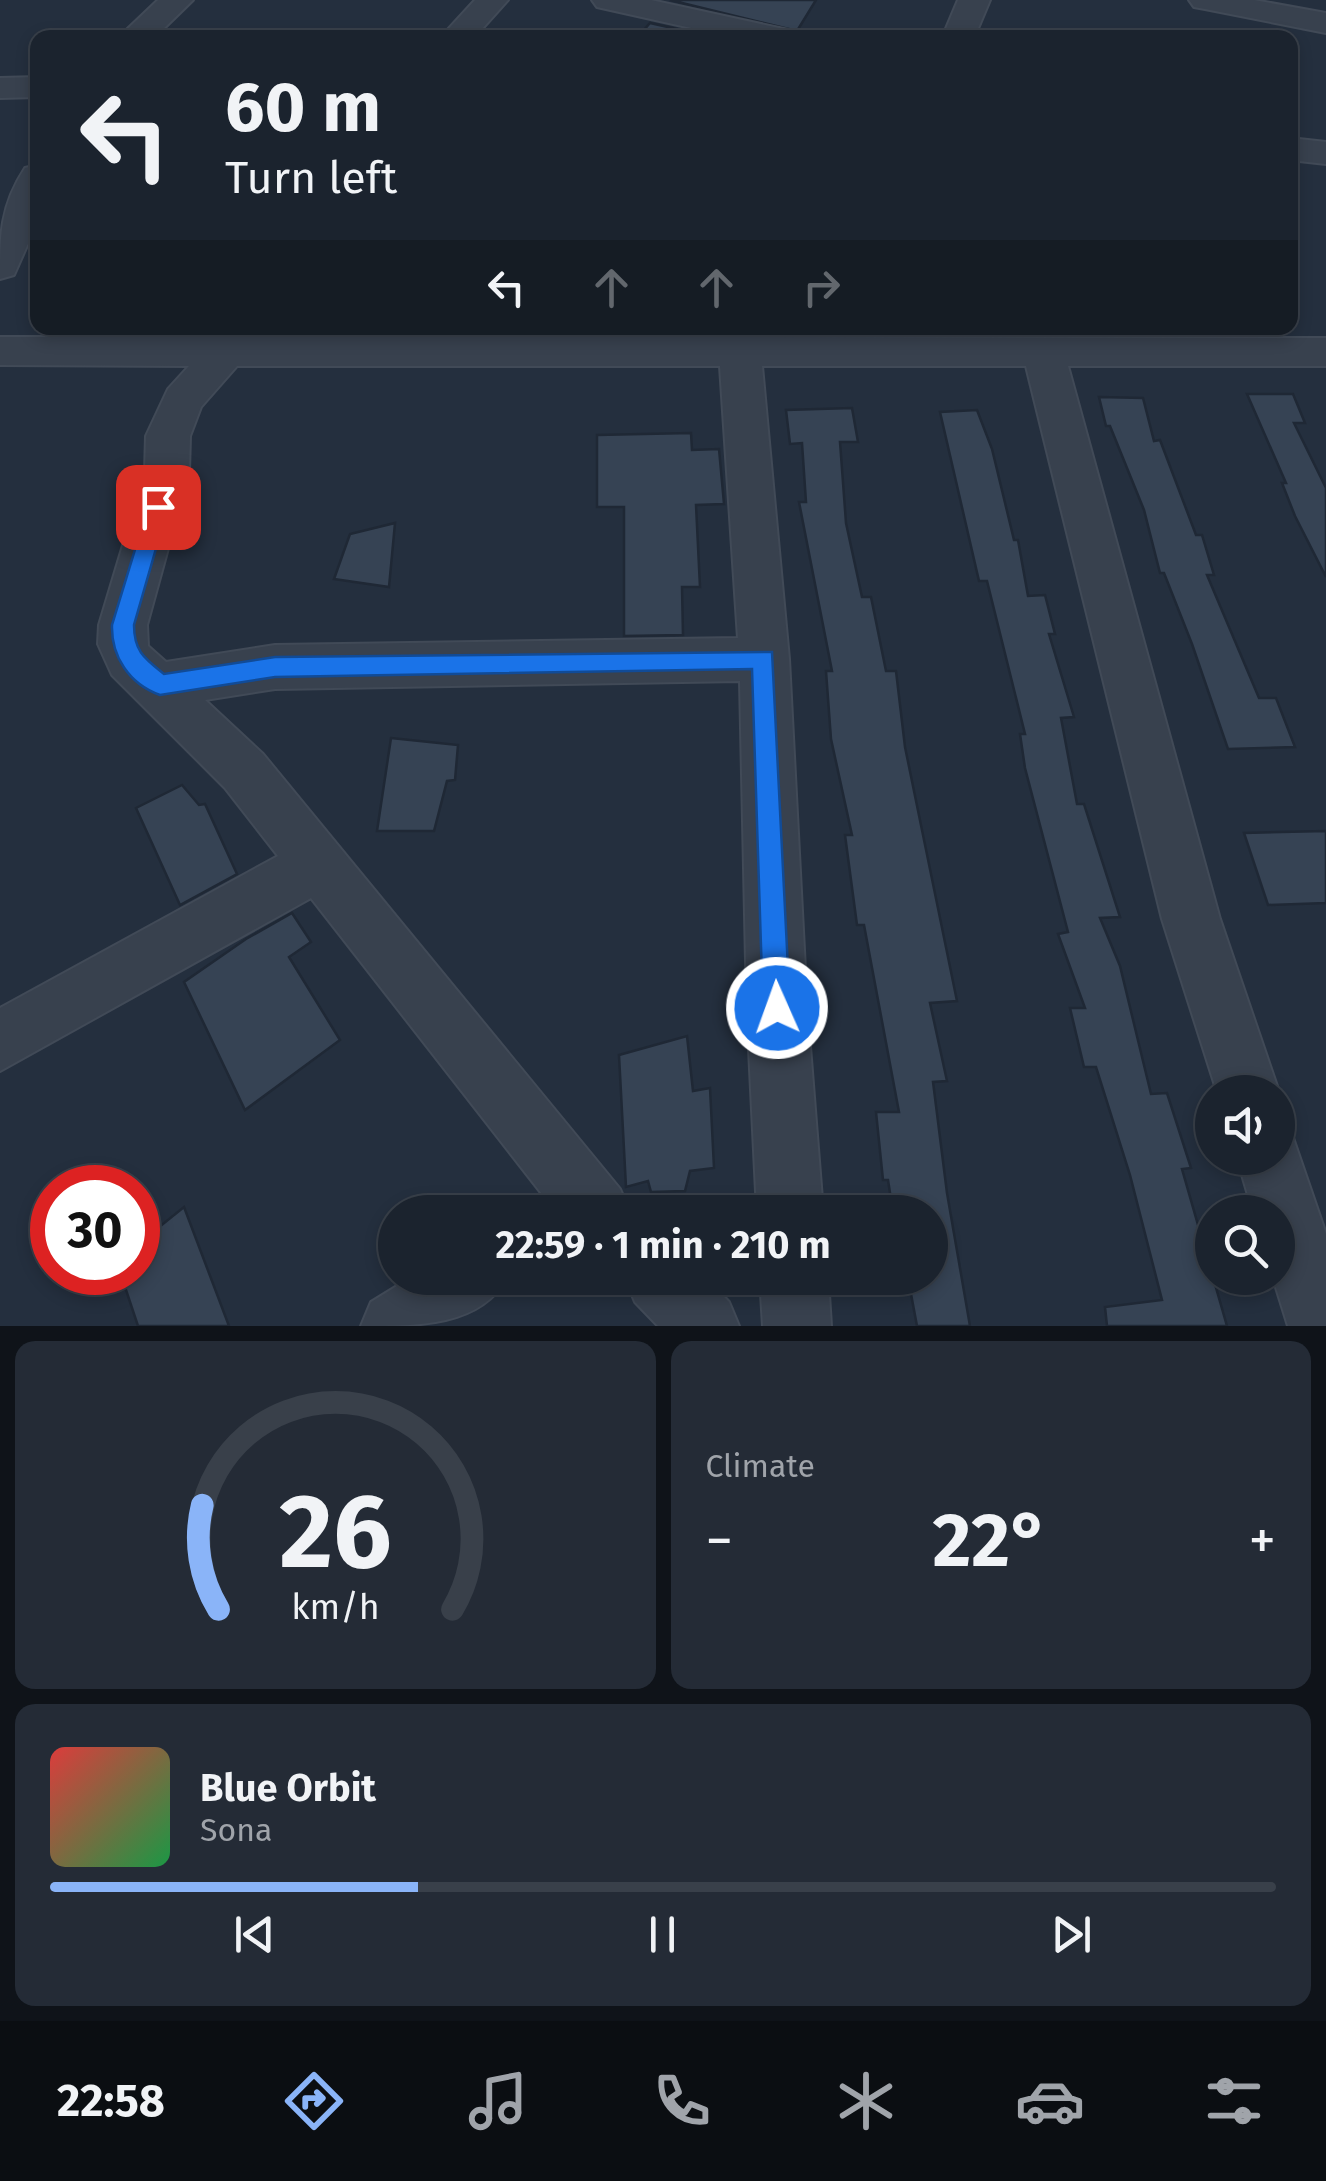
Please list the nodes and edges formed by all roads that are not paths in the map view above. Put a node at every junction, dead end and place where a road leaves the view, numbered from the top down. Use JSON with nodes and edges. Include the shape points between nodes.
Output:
{"nodes":[{"id":1,"x":176,"y":0,"type":"edge"},
{"id":2,"x":492,"y":0,"type":"edge"},
{"id":3,"x":608,"y":0,"type":"edge"},
{"id":4,"x":974,"y":0,"type":"edge"},
{"id":5,"x":1205,"y":0,"type":"edge"},
{"id":6,"x":1258,"y":4,"type":"edge"},
{"id":7,"x":1326,"y":23,"type":"edge"},
{"id":8,"x":143,"y":30,"type":"edge"},
{"id":9,"x":464,"y":30,"type":"edge"},
{"id":10,"x":745,"y":30,"type":"edge"},
{"id":11,"x":961,"y":30,"type":"edge"},
{"id":12,"x":0,"y":88,"type":"edge"},
{"id":13,"x":30,"y":88,"type":"edge"},
{"id":14,"x":1298,"y":149,"type":"edge"},
{"id":15,"x":1326,"y":153,"type":"edge"},
{"id":16,"x":30,"y":195,"type":"edge"},
{"id":17,"x":0,"y":266,"type":"edge"},
{"id":18,"x":234,"y":338,"type":"edge"},
{"id":19,"x":739,"y":340,"type":"edge"},
{"id":20,"x":909,"y":340,"type":"edge"},
{"id":21,"x":0,"y":350,"type":"edge"},
{"id":22,"x":1326,"y":352,"type":"edge"},
{"id":23,"x":1044,"y":354,"type":"junction"},
{"id":24,"x":764,"y":659,"type":"junction"},
{"id":25,"x":160,"y":685,"type":"junction"},
{"id":26,"x":317,"y":864,"type":"junction"},
{"id":27,"x":0,"y":1041,"type":"edge"},
{"id":28,"x":1242,"y":1075,"type":"edge"},
{"id":29,"x":1274,"y":1175,"type":"edge"},
{"id":30,"x":576,"y":1195,"type":"edge"},
{"id":31,"x":789,"y":1195,"type":"edge"},
{"id":32,"x":445,"y":1295,"type":"edge"},
{"id":33,"x":676,"y":1295,"type":"edge"},
{"id":34,"x":795,"y":1295,"type":"edge"},
{"id":35,"x":395,"y":1326,"type":"edge"},
{"id":36,"x":706,"y":1326,"type":"edge"},
{"id":37,"x":797,"y":1326,"type":"edge"},
{"id":38,"x":1322,"y":1326,"type":"edge"}],
"edges":[{"from":1,"to":8,"type":"street"},
{"from":2,"to":9,"type":"street"},
{"from":3,"to":10,"type":"street"},
{"from":4,"to":11,"type":"street"},
{"from":5,"to":6,"type":"street"},
{"from":6,"to":7,"type":"street"},
{"from":12,"to":13,"type":"street"},
{"from":14,"to":15,"type":"street"},
{"from":16,"to":17,"type":"street"},
{"from":18,"to":19,"type":"street"},
{"from":18,"to":21,"type":"street"},
{"from":18,"to":25,"type":"street","via":[[183,400],[168,436],[167,472],[123,625],[130,660]]},
{"from":19,"to":20,"type":"street"},
{"from":19,"to":24,"type":"street"},
{"from":20,"to":23,"type":"street"},
{"from":22,"to":23,"type":"street"},
{"from":23,"to":28,"type":"street","via":[[1190,919]]},
{"from":24,"to":25,"type":"street","via":[[275,667]]},
{"from":24,"to":31,"type":"street"},
{"from":25,"to":26,"type":"street","via":[[244,771]]},
{"from":26,"to":27,"type":"street"},
{"from":26,"to":30,"type":"street"},
{"from":29,"to":38,"type":"street"},
{"from":32,"to":35,"type":"street"},
{"from":33,"to":36,"type":"street"},
{"from":34,"to":37,"type":"street"}]}
